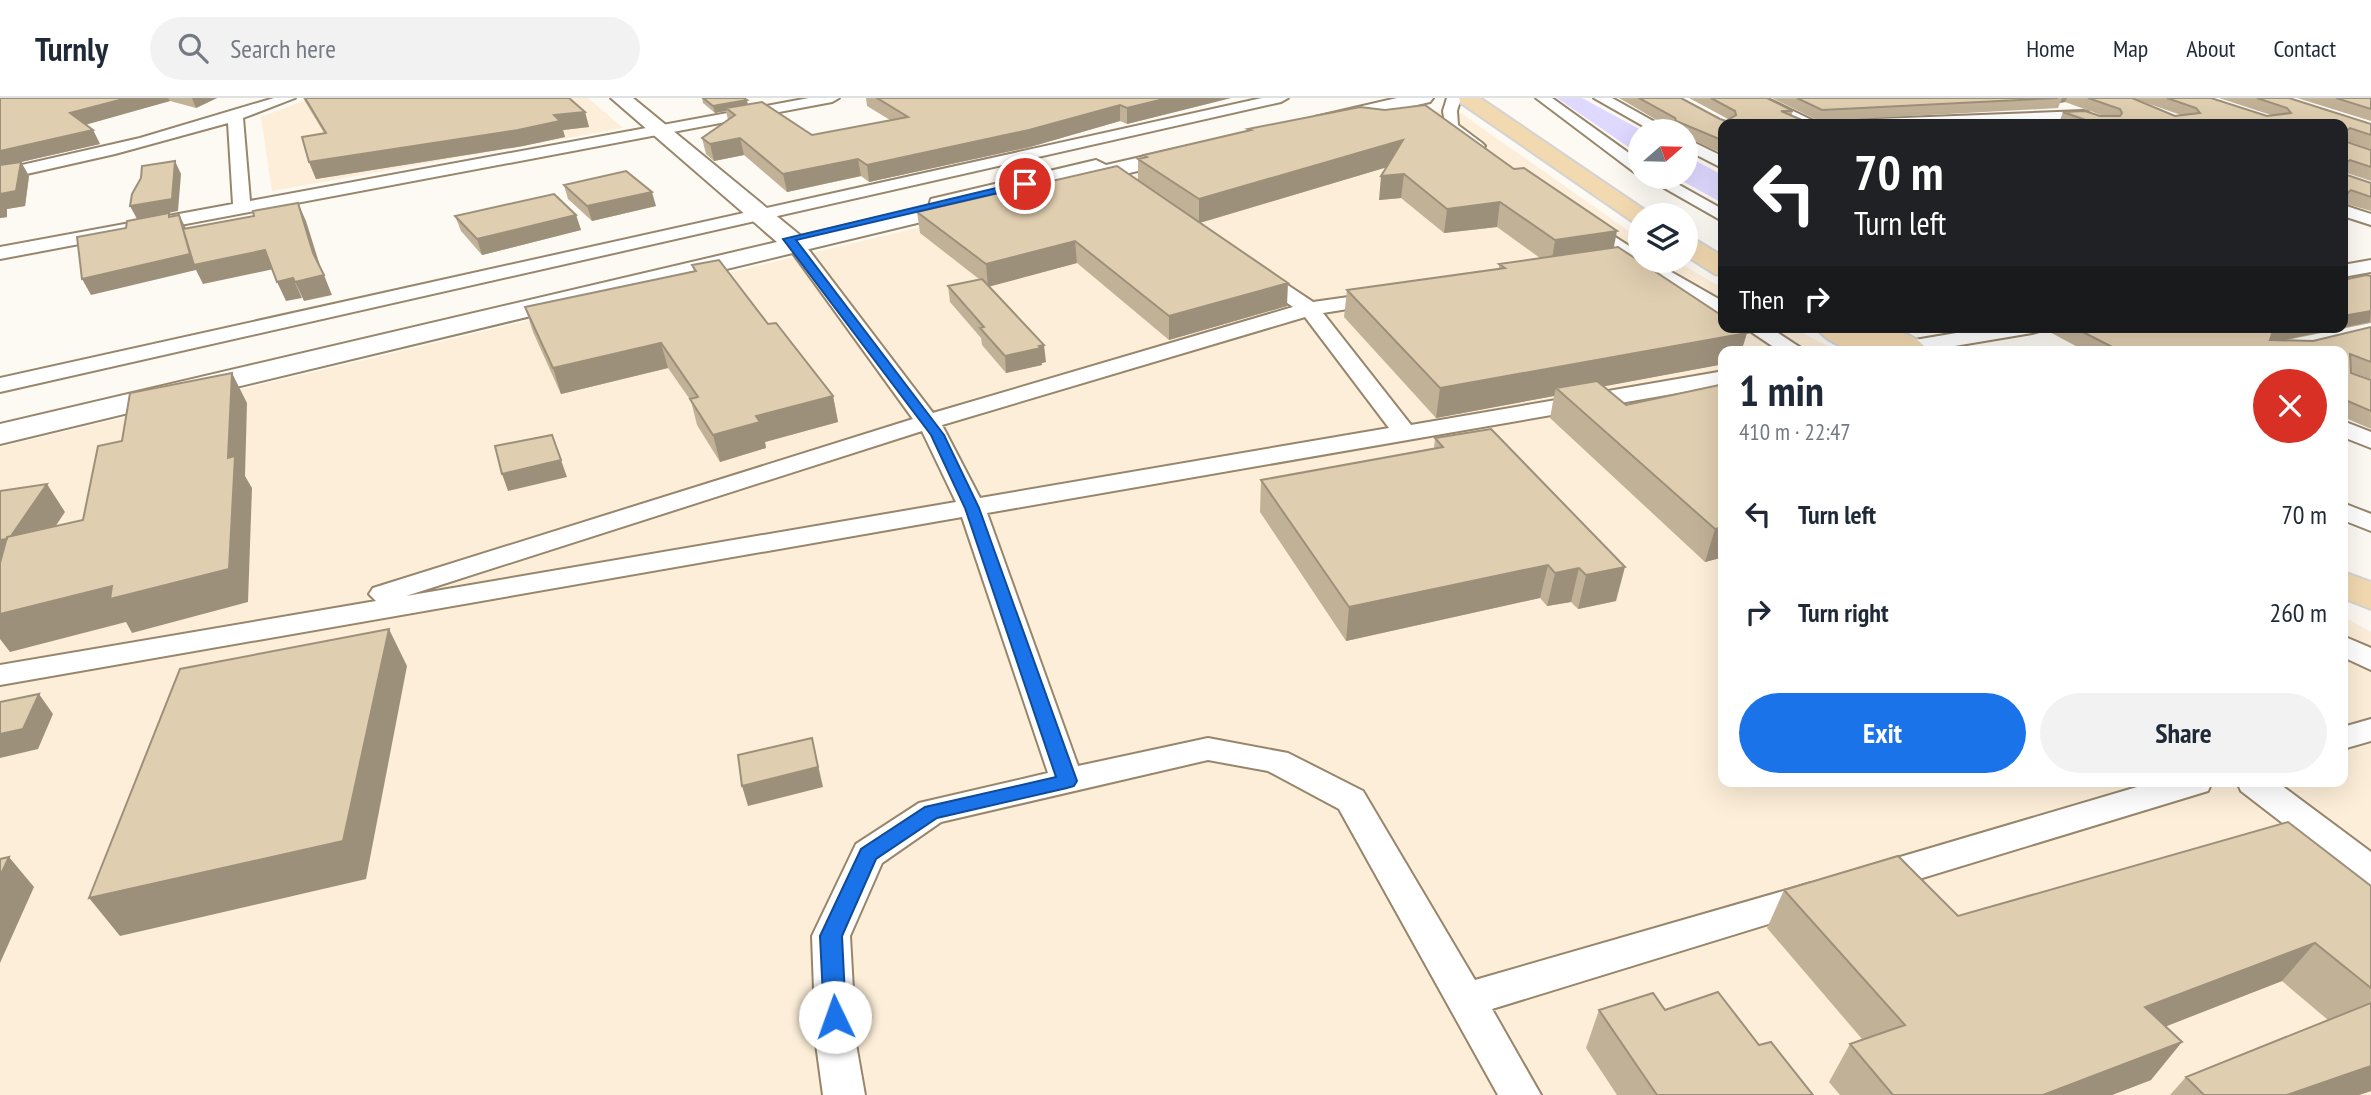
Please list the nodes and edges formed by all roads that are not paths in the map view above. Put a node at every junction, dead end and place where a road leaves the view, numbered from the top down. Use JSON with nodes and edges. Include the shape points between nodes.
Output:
{"nodes":[{"id":1,"x":288,"y":98,"type":"edge"},
{"id":2,"x":621,"y":98,"type":"edge"},
{"id":3,"x":832,"y":98,"type":"edge"},
{"id":4,"x":1281,"y":98,"type":"edge"},
{"id":5,"x":1393,"y":98,"type":"edge"},
{"id":6,"x":1423,"y":98,"type":"edge"},
{"id":7,"x":1454,"y":98,"type":"edge"},
{"id":8,"x":1461,"y":98,"type":"edge"},
{"id":9,"x":1485,"y":98,"type":"edge"},
{"id":10,"x":1500,"y":98,"type":"edge"},
{"id":11,"x":1543,"y":98,"type":"edge"},
{"id":12,"x":1601,"y":98,"type":"edge"},
{"id":13,"x":1754,"y":98,"type":"edge"},
{"id":14,"x":1468,"y":99,"type":"edge"},
{"id":15,"x":2049,"y":102,"type":"edge"},
{"id":16,"x":235,"y":116,"type":"junction"},
{"id":17,"x":1640,"y":119,"type":"edge"},
{"id":18,"x":1802,"y":119,"type":"edge"},
{"id":19,"x":2021,"y":119,"type":"edge"},
{"id":20,"x":660,"y":131,"type":"junction"},
{"id":21,"x":1698,"y":150,"type":"edge"},
{"id":22,"x":1495,"y":159,"type":"edge"},
{"id":23,"x":1628,"y":160,"type":"edge"},
{"id":24,"x":1718,"y":161,"type":"edge"},
{"id":25,"x":1109,"y":171,"type":"junction"},
{"id":26,"x":0,"y":175,"type":"edge"},
{"id":27,"x":1131,"y":186,"type":"edge"},
{"id":28,"x":1674,"y":189,"type":"edge"},
{"id":29,"x":1634,"y":203,"type":"edge"},
{"id":30,"x":1637,"y":203,"type":"edge"},
{"id":31,"x":242,"y":208,"type":"junction"},
{"id":32,"x":2348,"y":212,"type":"edge"},
{"id":33,"x":1573,"y":214,"type":"edge"},
{"id":34,"x":1718,"y":214,"type":"edge"},
{"id":35,"x":760,"y":215,"type":"junction"},
{"id":36,"x":2371,"y":220,"type":"edge"},
{"id":37,"x":1698,"y":233,"type":"edge"},
{"id":38,"x":792,"y":242,"type":"junction"},
{"id":39,"x":1718,"y":244,"type":"edge"},
{"id":40,"x":1698,"y":252,"type":"edge"},
{"id":41,"x":0,"y":253,"type":"edge"},
{"id":42,"x":1628,"y":253,"type":"edge"},
{"id":43,"x":1242,"y":263,"type":"edge"},
{"id":44,"x":1628,"y":263,"type":"edge"},
{"id":45,"x":1718,"y":264,"type":"edge"},
{"id":46,"x":1612,"y":265,"type":"edge"},
{"id":47,"x":1660,"y":273,"type":"edge"},
{"id":48,"x":1405,"y":295,"type":"edge"},
{"id":49,"x":1718,"y":307,"type":"edge"},
{"id":50,"x":1309,"y":309,"type":"junction"},
{"id":51,"x":1764,"y":333,"type":"edge"},
{"id":52,"x":1846,"y":333,"type":"edge"},
{"id":53,"x":1874,"y":333,"type":"edge"},
{"id":54,"x":1952,"y":333,"type":"edge"},
{"id":55,"x":1993,"y":333,"type":"edge"},
{"id":56,"x":1963,"y":338,"type":"junction"},
{"id":57,"x":1787,"y":346,"type":"edge"},
{"id":58,"x":1881,"y":346,"type":"edge"},
{"id":59,"x":1888,"y":346,"type":"edge"},
{"id":60,"x":1921,"y":346,"type":"edge"},
{"id":61,"x":1980,"y":346,"type":"edge"},
{"id":62,"x":1718,"y":379,"type":"edge"},
{"id":63,"x":0,"y":385,"type":"edge"},
{"id":64,"x":927,"y":422,"type":"junction"},
{"id":65,"x":0,"y":423,"type":"edge"},
{"id":66,"x":2348,"y":430,"type":"edge"},
{"id":67,"x":1404,"y":432,"type":"junction"},
{"id":68,"x":0,"y":434,"type":"edge"},
{"id":69,"x":2371,"y":441,"type":"edge"},
{"id":70,"x":972,"y":508,"type":"junction"},
{"id":71,"x":2348,"y":512,"type":"edge"},
{"id":72,"x":2371,"y":523,"type":"edge"},
{"id":73,"x":2348,"y":562,"type":"edge"},
{"id":74,"x":2371,"y":573,"type":"edge"},
{"id":75,"x":2348,"y":586,"type":"edge"},
{"id":76,"x":2371,"y":597,"type":"edge"},
{"id":77,"x":284,"y":626,"type":"junction"},
{"id":78,"x":2348,"y":648,"type":"edge"},
{"id":79,"x":2371,"y":660,"type":"edge"},
{"id":80,"x":0,"y":675,"type":"edge"},
{"id":81,"x":2371,"y":730,"type":"edge"},
{"id":82,"x":2348,"y":737,"type":"edge"},
{"id":83,"x":1067,"y":781,"type":"junction"},
{"id":84,"x":2179,"y":787,"type":"edge"},
{"id":85,"x":2260,"y":787,"type":"edge"},
{"id":86,"x":2371,"y":871,"type":"edge"},
{"id":87,"x":1465,"y":1000,"type":"junction"},
{"id":88,"x":844,"y":1095,"type":"edge"},
{"id":89,"x":1520,"y":1095,"type":"edge"}],
"edges":[{"from":1,"to":16,"type":"street"},
{"from":2,"to":20,"type":"street"},
{"from":3,"to":20,"type":"street"},
{"from":4,"to":35,"type":"street"},
{"from":5,"to":6,"type":"street","via":[[1296,124]]},
{"from":7,"to":22,"type":"street","via":[[1451,127]]},
{"from":8,"to":14,"type":"main road"},
{"from":9,"to":14,"type":"main road"},
{"from":10,"to":30,"type":"main road"},
{"from":11,"to":23,"type":"street"},
{"from":12,"to":17,"type":"street"},
{"from":13,"to":18,"type":"street"},
{"from":14,"to":29,"type":"main road"},
{"from":15,"to":19,"type":"street","via":[[2089,117]]},
{"from":16,"to":26,"type":"street","via":[[130,146]]},
{"from":16,"to":31,"type":"street"},
{"from":20,"to":31,"type":"street"},
{"from":20,"to":35,"type":"street"},
{"from":21,"to":24,"type":"street"},
{"from":25,"to":27,"type":"street"},
{"from":25,"to":38,"type":"street"},
{"from":25,"to":38,"type":"street","via":[[1210,144]]},
{"from":28,"to":34,"type":"street"},
{"from":31,"to":41,"type":"street"},
{"from":32,"to":36,"type":"street"},
{"from":33,"to":42,"type":"street"},
{"from":35,"to":38,"type":"street"},
{"from":35,"to":63,"type":"street"},
{"from":37,"to":39,"type":"main road"},
{"from":38,"to":64,"type":"street"},
{"from":38,"to":65,"type":"street"},
{"from":38,"to":68,"type":"street"},
{"from":40,"to":45,"type":"main road"},
{"from":43,"to":50,"type":"street"},
{"from":44,"to":46,"type":"street"},
{"from":47,"to":49,"type":"street"},
{"from":48,"to":50,"type":"street"},
{"from":50,"to":64,"type":"street"},
{"from":50,"to":67,"type":"street"},
{"from":51,"to":57,"type":"street"},
{"from":52,"to":58,"type":"main road"},
{"from":53,"to":59,"type":"main road"},
{"from":54,"to":56,"type":"street"},
{"from":55,"to":56,"type":"street"},
{"from":56,"to":60,"type":"street"},
{"from":56,"to":61,"type":"street"},
{"from":62,"to":67,"type":"street"},
{"from":64,"to":70,"type":"street"},
{"from":64,"to":77,"type":"street"},
{"from":66,"to":69,"type":"street"},
{"from":67,"to":70,"type":"street"},
{"from":70,"to":77,"type":"street"},
{"from":70,"to":83,"type":"street"},
{"from":71,"to":72,"type":"street"},
{"from":73,"to":74,"type":"main road"},
{"from":75,"to":76,"type":"main road"},
{"from":77,"to":80,"type":"street"},
{"from":78,"to":79,"type":"street"},
{"from":81,"to":82,"type":"street"},
{"from":83,"to":87,"type":"street","via":[[1208,749],[1276,761],[1351,800]]},
{"from":83,"to":88,"type":"street","via":[[931,812],[868,854],[831,936],[836,1044]]},
{"from":84,"to":87,"type":"street"},
{"from":85,"to":86,"type":"street"},
{"from":87,"to":89,"type":"street"}]}
